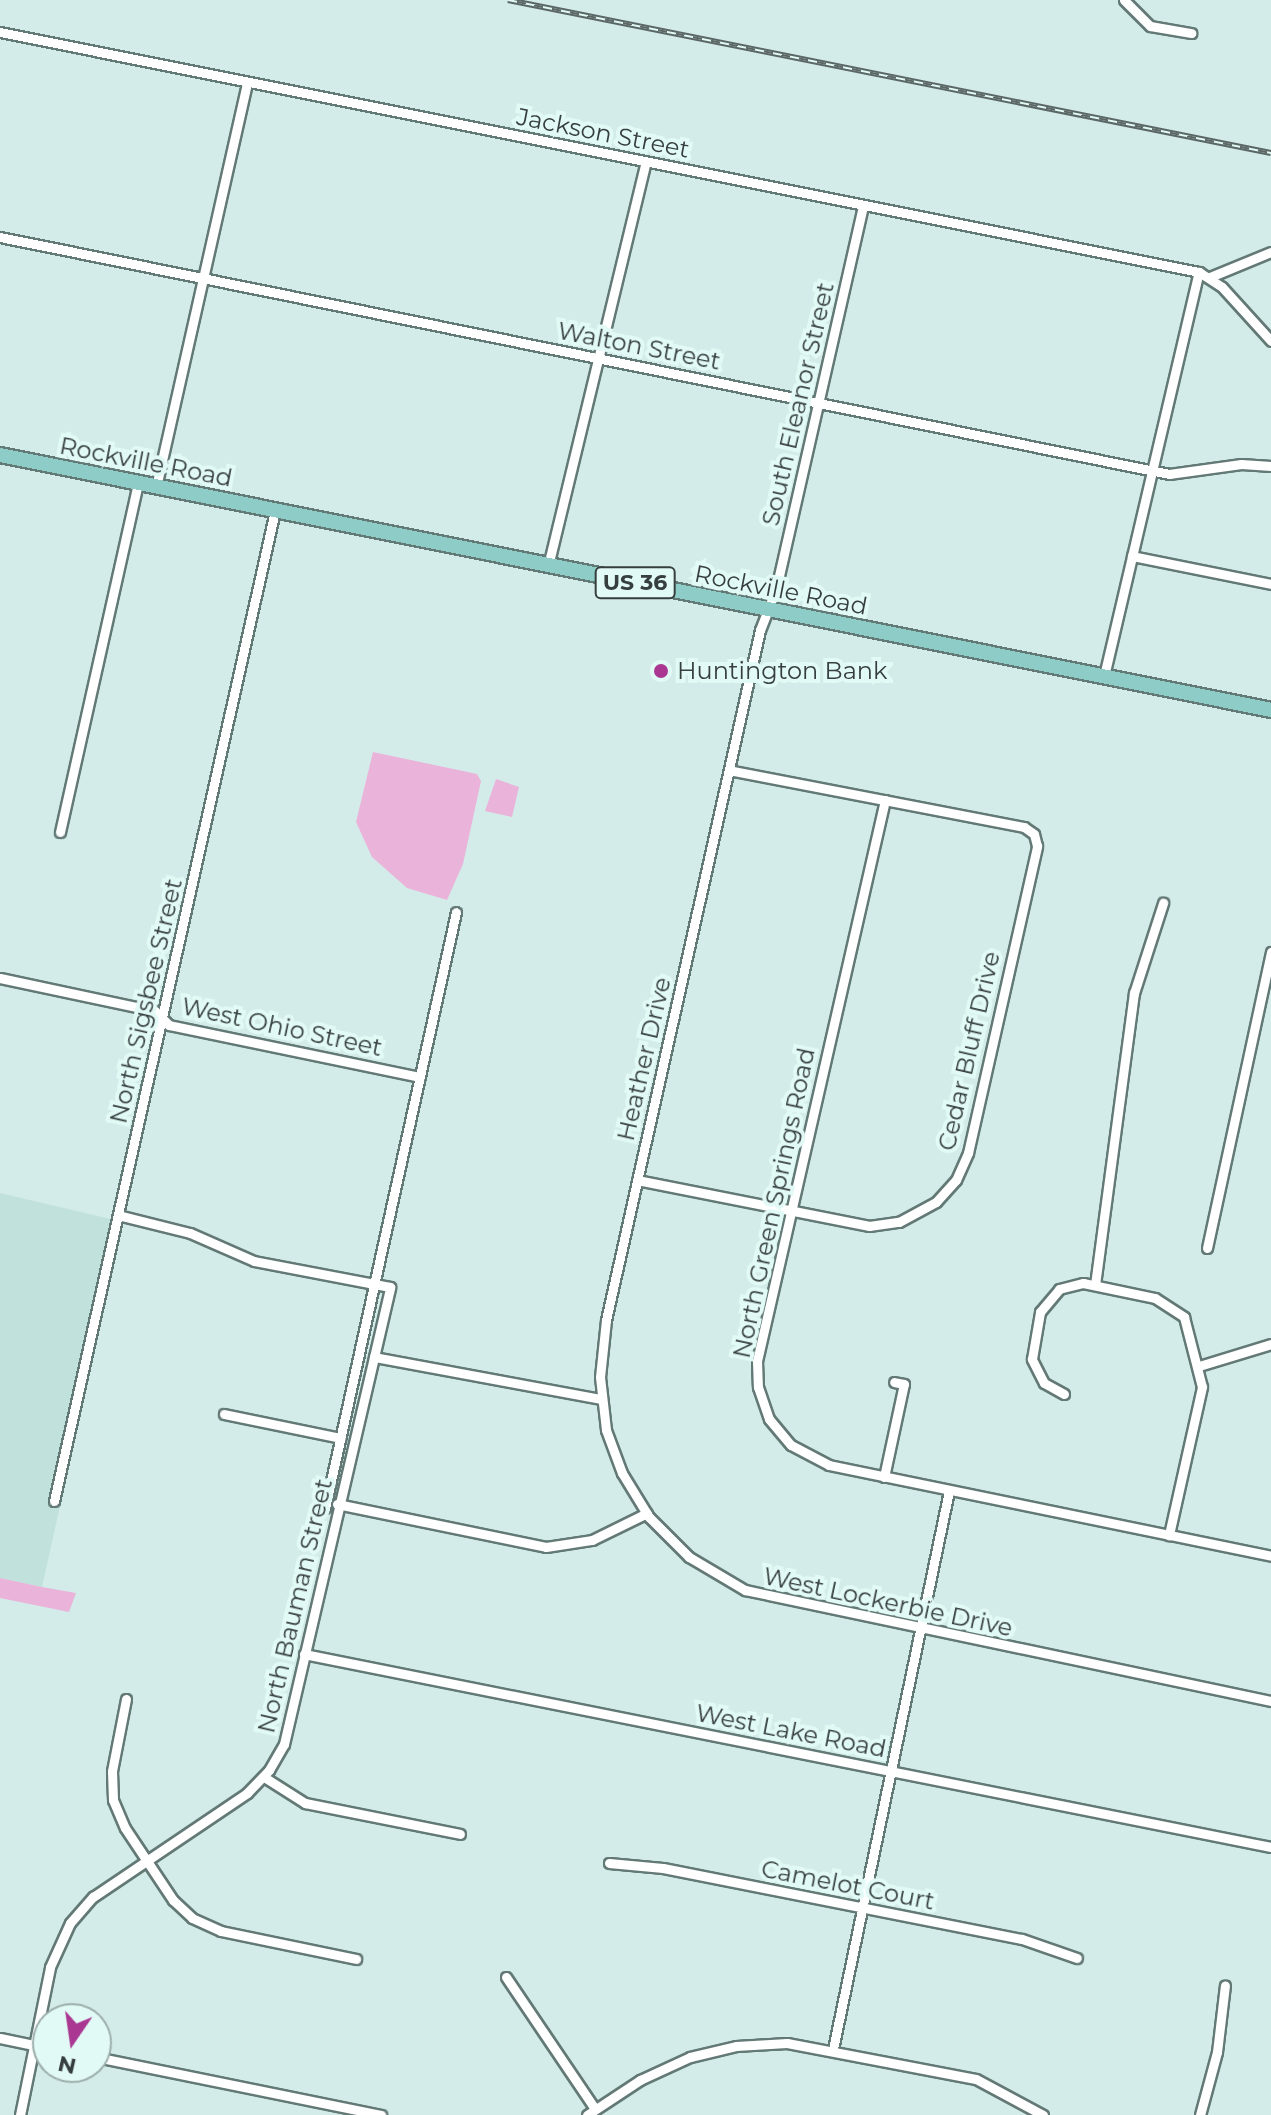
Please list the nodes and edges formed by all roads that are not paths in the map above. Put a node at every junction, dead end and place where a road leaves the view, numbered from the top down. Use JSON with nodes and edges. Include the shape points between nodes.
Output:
{"nodes":[{"id":1,"x":1124,"y":0,"type":"edge"},
{"id":2,"x":0,"y":32,"type":"edge"},
{"id":3,"x":1191,"y":33,"type":"dead end"},
{"id":4,"x":247,"y":82,"type":"junction"},
{"id":5,"x":646,"y":162,"type":"junction"},
{"id":6,"x":863,"y":206,"type":"junction"},
{"id":7,"x":0,"y":237,"type":"edge"},
{"id":8,"x":1271,"y":252,"type":"edge"},
{"id":9,"x":1199,"y":272,"type":"junction"},
{"id":10,"x":1210,"y":277,"type":"junction"},
{"id":11,"x":202,"y":278,"type":"junction"},
{"id":12,"x":1271,"y":341,"type":"edge"},
{"id":13,"x":599,"y":358,"type":"junction"},
{"id":14,"x":819,"y":402,"type":"junction"},
{"id":15,"x":0,"y":455,"type":"edge"},
{"id":16,"x":1271,"y":466,"type":"edge"},
{"id":17,"x":1153,"y":470,"type":"junction"},
{"id":18,"x":138,"y":484,"type":"junction"},
{"id":19,"x":156,"y":487,"type":"junction"},
{"id":20,"x":275,"y":511,"type":"junction"},
{"id":21,"x":1132,"y":556,"type":"junction"},
{"id":22,"x":548,"y":566,"type":"junction"},
{"id":23,"x":1271,"y":584,"type":"edge"},
{"id":24,"x":769,"y":610,"type":"junction"},
{"id":25,"x":1104,"y":676,"type":"junction"},
{"id":26,"x":1271,"y":710,"type":"edge"},
{"id":27,"x":729,"y":770,"type":"junction"},
{"id":28,"x":885,"y":800,"type":"junction"},
{"id":29,"x":60,"y":832,"type":"dead end"},
{"id":30,"x":1163,"y":903,"type":"dead end"},
{"id":31,"x":456,"y":912,"type":"dead end"},
{"id":32,"x":1271,"y":952,"type":"edge"},
{"id":33,"x":0,"y":978,"type":"edge"},
{"id":34,"x":163,"y":1018,"type":"junction"},
{"id":35,"x":420,"y":1077,"type":"junction"},
{"id":36,"x":637,"y":1180,"type":"junction"},
{"id":37,"x":791,"y":1212,"type":"junction"},
{"id":38,"x":118,"y":1215,"type":"junction"},
{"id":39,"x":1207,"y":1248,"type":"dead end"},
{"id":40,"x":376,"y":1285,"type":"junction"},
{"id":41,"x":1095,"y":1285,"type":"junction"},
{"id":42,"x":1271,"y":1344,"type":"edge"},
{"id":43,"x":374,"y":1357,"type":"junction"},
{"id":44,"x":1199,"y":1366,"type":"junction"},
{"id":45,"x":894,"y":1382,"type":"dead end"},
{"id":46,"x":1064,"y":1394,"type":"dead end"},
{"id":47,"x":601,"y":1399,"type":"junction"},
{"id":48,"x":224,"y":1414,"type":"dead end"},
{"id":49,"x":341,"y":1438,"type":"junction"},
{"id":50,"x":884,"y":1477,"type":"junction"},
{"id":51,"x":329,"y":1491,"type":"junction"},
{"id":52,"x":949,"y":1491,"type":"junction"},
{"id":53,"x":54,"y":1501,"type":"dead end"},
{"id":54,"x":325,"y":1508,"type":"dead end"},
{"id":55,"x":339,"y":1509,"type":"junction"},
{"id":56,"x":647,"y":1513,"type":"junction"},
{"id":57,"x":1169,"y":1535,"type":"junction"},
{"id":58,"x":1271,"y":1556,"type":"edge"},
{"id":59,"x":919,"y":1630,"type":"junction"},
{"id":60,"x":304,"y":1654,"type":"junction"},
{"id":61,"x":126,"y":1699,"type":"dead end"},
{"id":62,"x":1271,"y":1701,"type":"edge"},
{"id":63,"x":889,"y":1771,"type":"junction"},
{"id":64,"x":264,"y":1777,"type":"junction"},
{"id":65,"x":460,"y":1834,"type":"dead end"},
{"id":66,"x":1271,"y":1847,"type":"edge"},
{"id":67,"x":147,"y":1861,"type":"junction"},
{"id":68,"x":609,"y":1863,"type":"dead end"},
{"id":69,"x":861,"y":1907,"type":"junction"},
{"id":70,"x":1077,"y":1958,"type":"dead end"},
{"id":71,"x":356,"y":1959,"type":"dead end"},
{"id":72,"x":506,"y":1977,"type":"dead end"},
{"id":73,"x":1225,"y":1985,"type":"dead end"},
{"id":74,"x":43,"y":2003,"type":"edge"},
{"id":75,"x":0,"y":2038,"type":"edge"},
{"id":76,"x":32,"y":2045,"type":"edge"},
{"id":77,"x":833,"y":2049,"type":"junction"},
{"id":78,"x":32,"y":2055,"type":"edge"},
{"id":79,"x":112,"y":2060,"type":"edge"},
{"id":80,"x":591,"y":2112,"type":"edge"},
{"id":81,"x":20,"y":2115,"type":"edge"},
{"id":82,"x":381,"y":2115,"type":"edge"},
{"id":83,"x":1043,"y":2115,"type":"edge"},
{"id":84,"x":1200,"y":2115,"type":"edge"}],
"edges":[{"from":1,"to":3,"type":"street","via":[[1159,30]]},
{"from":2,"to":4,"type":"street","name":"Jackson Street"},
{"from":4,"to":5,"type":"street","name":"Jackson Street"},
{"from":4,"to":11,"type":"street"},
{"from":5,"to":6,"type":"street","name":"Jackson Street"},
{"from":5,"to":13,"type":"street"},
{"from":6,"to":9,"type":"street","name":"Jackson Street"},
{"from":6,"to":14,"type":"street","name":"South Eleanor Street"},
{"from":7,"to":11,"type":"street","name":"Walton Street"},
{"from":8,"to":10,"type":"street"},
{"from":9,"to":10,"type":"street","name":"Jackson Street"},
{"from":9,"to":17,"type":"street"},
{"from":10,"to":12,"type":"street"},
{"from":11,"to":13,"type":"street","name":"Walton Street"},
{"from":11,"to":19,"type":"street"},
{"from":13,"to":14,"type":"street","name":"Walton Street"},
{"from":13,"to":22,"type":"street"},
{"from":14,"to":17,"type":"street","name":"Walton Street"},
{"from":14,"to":24,"type":"street","name":"South Eleanor Street"},
{"from":15,"to":18,"type":"main road","name":"Rockville Road","number":"US 36"},
{"from":16,"to":17,"type":"street","name":"Walton Street","via":[[1229,465],[1187,475]]},
{"from":17,"to":21,"type":"street"},
{"from":18,"to":19,"type":"main road","name":"Rockville Road","number":"US 36"},
{"from":18,"to":29,"type":"street"},
{"from":19,"to":20,"type":"main road","name":"Rockville Road","number":"US 36"},
{"from":20,"to":22,"type":"main road","name":"Rockville Road","number":"US 36"},
{"from":20,"to":34,"type":"street","name":"North Sigsbee Street"},
{"from":21,"to":23,"type":"street"},
{"from":21,"to":25,"type":"street"},
{"from":22,"to":24,"type":"main road","name":"Rockville Road","number":"US 36"},
{"from":24,"to":25,"type":"main road","name":"Rockville Road","number":"US 36"},
{"from":24,"to":27,"type":"street","name":"Heather Drive"},
{"from":25,"to":26,"type":"main road","name":"Rockville Road","number":"US 36"},
{"from":27,"to":28,"type":"street"},
{"from":27,"to":36,"type":"street","name":"Heather Drive"},
{"from":28,"to":37,"type":"street","name":"North Green Springs Road"},
{"from":28,"to":37,"type":"street","name":"Cedar Bluff Drive","via":[[1024,827],[1034,834],[1037,846],[970,1145],[956,1180],[925,1210],[890,1224],[861,1225]]},
{"from":30,"to":41,"type":"street","via":[[1135,988]]},
{"from":31,"to":35,"type":"street","name":"North Bauman Street"},
{"from":32,"to":39,"type":"street"},
{"from":33,"to":34,"type":"street","name":"West Ohio Street","via":[[155,1011]]},
{"from":34,"to":35,"type":"street","name":"West Ohio Street","via":[[169,1025]]},
{"from":34,"to":38,"type":"street","name":"North Sigsbee Street"},
{"from":35,"to":40,"type":"street","name":"North Bauman Street"},
{"from":36,"to":37,"type":"street","name":"Cedar Bluff Drive"},
{"from":36,"to":47,"type":"street","name":"Heather Drive","via":[[606,1320]]},
{"from":37,"to":50,"type":"street","name":"North Green Springs Road","via":[[757,1361],[762,1403],[776,1430],[809,1458]]},
{"from":38,"to":40,"type":"street","via":[[180,1229],[254,1261]]},
{"from":38,"to":53,"type":"street","name":"North Sigsbee Street"},
{"from":40,"to":43,"type":"street","name":"North Bauman Street","via":[[390,1287]]},
{"from":40,"to":49,"type":"street","name":"North Bauman Street"},
{"from":41,"to":44,"type":"street","via":[[1175,1307],[1188,1324]]},
{"from":41,"to":46,"type":"street","via":[[1062,1287],[1040,1312],[1034,1368],[1044,1383]]},
{"from":42,"to":44,"type":"street"},
{"from":43,"to":47,"type":"street"},
{"from":43,"to":55,"type":"street","name":"North Bauman Street"},
{"from":44,"to":57,"type":"street","via":[[1201,1397]]},
{"from":45,"to":50,"type":"street","via":[[904,1384]]},
{"from":47,"to":56,"type":"street","name":"Heather Drive","via":[[615,1458]]},
{"from":48,"to":49,"type":"street"},
{"from":49,"to":51,"type":"street","name":"North Bauman Street"},
{"from":50,"to":52,"type":"street","name":"North Green Springs Road"},
{"from":51,"to":54,"type":"street","name":"North Bauman Street"},
{"from":51,"to":55,"type":"street"},
{"from":52,"to":57,"type":"street","name":"North Green Springs Road"},
{"from":52,"to":59,"type":"street"},
{"from":55,"to":56,"type":"street","via":[[546,1547],[592,1540]]},
{"from":55,"to":60,"type":"street","name":"North Bauman Street"},
{"from":56,"to":59,"type":"street","name":"West Lockerbie Drive","via":[[689,1557],[737,1587]]},
{"from":57,"to":58,"type":"street","name":"North Green Springs Road"},
{"from":59,"to":62,"type":"street","name":"West Lockerbie Drive"},
{"from":59,"to":63,"type":"street"},
{"from":60,"to":63,"type":"street","name":"West Lake Road"},
{"from":60,"to":64,"type":"street","name":"North Bauman Street","via":[[288,1731]]},
{"from":61,"to":67,"type":"street","via":[[112,1788],[119,1817]]},
{"from":63,"to":66,"type":"street","name":"West Lake Road"},
{"from":63,"to":69,"type":"street"},
{"from":64,"to":65,"type":"street","via":[[305,1803]]},
{"from":64,"to":67,"type":"street","name":"North Bauman Street"},
{"from":67,"to":71,"type":"street","via":[[179,1907],[208,1927]]},
{"from":67,"to":74,"type":"street","name":"North Bauman Street","via":[[93,1897],[67,1927],[52,1959]]},
{"from":68,"to":69,"type":"street","name":"Camelot Court","via":[[663,1868]]},
{"from":69,"to":70,"type":"street","name":"Camelot Court","via":[[1022,1939]]},
{"from":69,"to":77,"type":"street"},
{"from":72,"to":80,"type":"street"},
{"from":73,"to":84,"type":"street","via":[[1217,2052]]},
{"from":75,"to":76,"type":"street"},
{"from":77,"to":80,"type":"street","via":[[770,2043],[719,2049],[658,2070]]},
{"from":77,"to":83,"type":"street","via":[[976,2079]]},
{"from":78,"to":81,"type":"street","name":"North Bauman Street"},
{"from":79,"to":82,"type":"street"}]}
